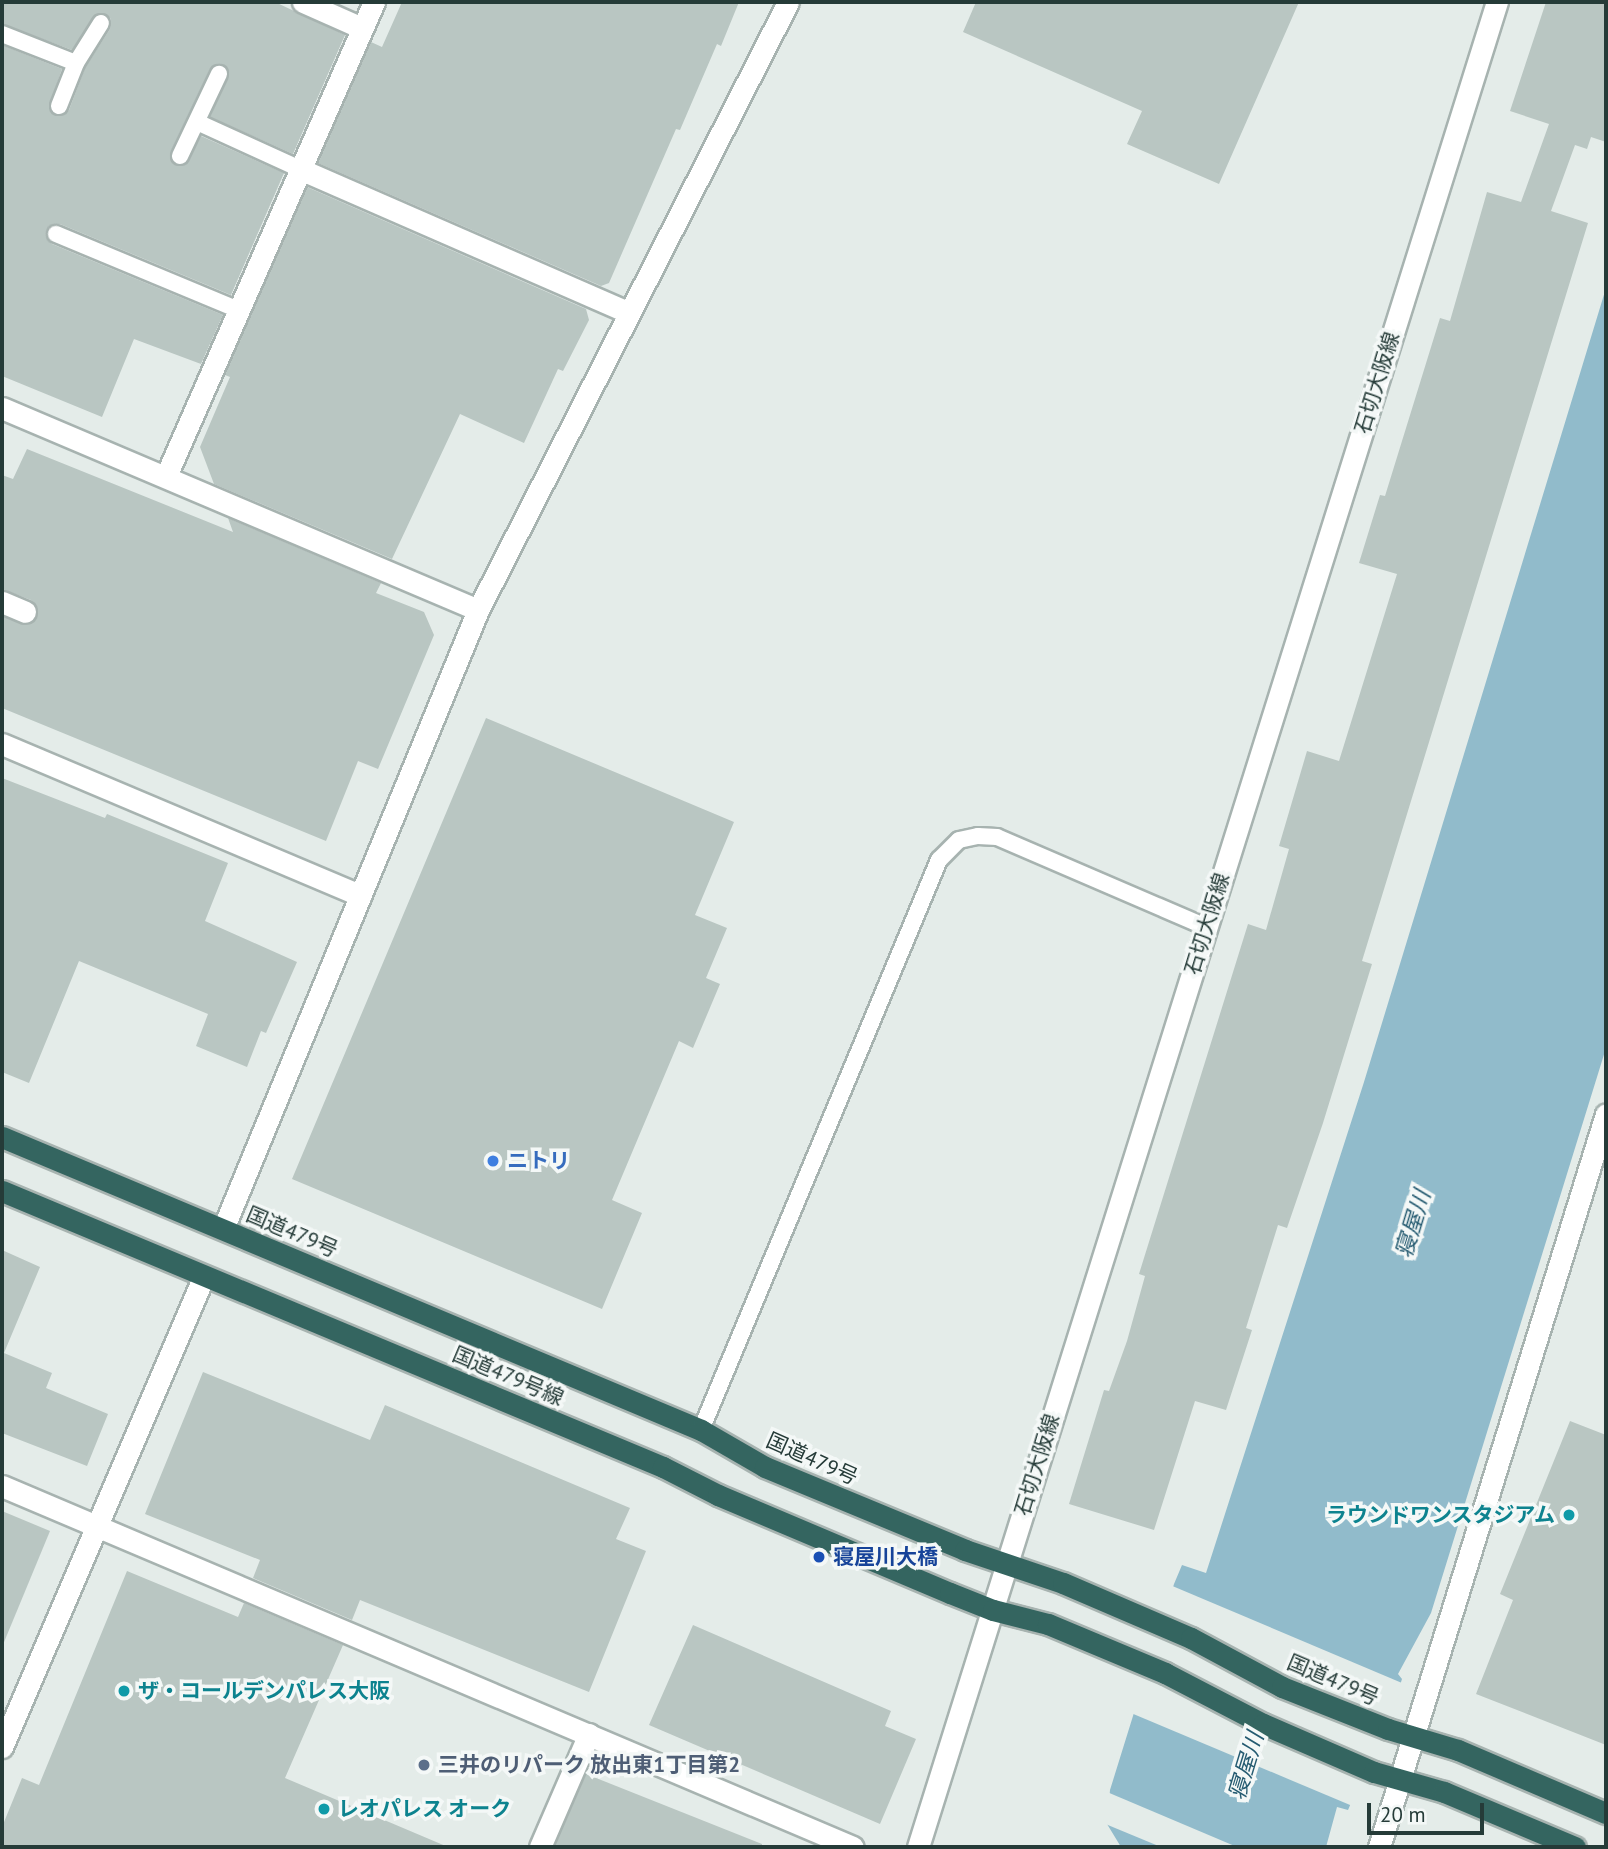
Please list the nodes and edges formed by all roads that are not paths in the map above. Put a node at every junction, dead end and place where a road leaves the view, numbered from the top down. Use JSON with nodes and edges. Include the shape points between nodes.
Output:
{"nodes":[{"id":1,"x":303,"y":2,"type":"edge"},
{"id":2,"x":374,"y":2,"type":"edge"},
{"id":3,"x":788,"y":2,"type":"edge"},
{"id":4,"x":1497,"y":2,"type":"edge"},
{"id":5,"x":101,"y":23,"type":"dead end"},
{"id":6,"x":362,"y":28,"type":"junction"},
{"id":7,"x":2,"y":34,"type":"edge"},
{"id":8,"x":76,"y":63,"type":"junction"},
{"id":9,"x":219,"y":74,"type":"dead end"},
{"id":10,"x":59,"y":106,"type":"dead end"},
{"id":11,"x":197,"y":122,"type":"junction"},
{"id":12,"x":180,"y":156,"type":"dead end"},
{"id":13,"x":300,"y":169,"type":"junction"},
{"id":14,"x":56,"y":234,"type":"dead end"},
{"id":15,"x":239,"y":310,"type":"junction"},
{"id":16,"x":629,"y":313,"type":"junction"},
{"id":17,"x":2,"y":408,"type":"edge"},
{"id":18,"x":166,"y":476,"type":"junction"},
{"id":19,"x":2,"y":602,"type":"edge"},
{"id":20,"x":478,"y":610,"type":"junction"},
{"id":21,"x":25,"y":612,"type":"dead end"},
{"id":22,"x":2,"y":744,"type":"edge"},
{"id":23,"x":360,"y":895,"type":"junction"},
{"id":24,"x":1206,"y":927,"type":"junction"},
{"id":25,"x":1606,"y":1114,"type":"edge"},
{"id":26,"x":2,"y":1137,"type":"edge"},
{"id":27,"x":2,"y":1191,"type":"edge"},
{"id":28,"x":223,"y":1229,"type":"junction"},
{"id":29,"x":204,"y":1276,"type":"junction"},
{"id":30,"x":701,"y":1430,"type":"junction"},
{"id":31,"x":2,"y":1486,"type":"edge"},
{"id":32,"x":98,"y":1527,"type":"junction"},
{"id":33,"x":1007,"y":1563,"type":"junction"},
{"id":34,"x":993,"y":1610,"type":"junction"},
{"id":35,"x":589,"y":1734,"type":"junction"},
{"id":36,"x":1414,"y":1736,"type":"junction"},
{"id":37,"x":2,"y":1748,"type":"edge"},
{"id":38,"x":1400,"y":1780,"type":"junction"},
{"id":39,"x":1606,"y":1813,"type":"edge"},
{"id":40,"x":540,"y":1847,"type":"edge"},
{"id":41,"x":853,"y":1847,"type":"edge"},
{"id":42,"x":918,"y":1847,"type":"edge"},
{"id":43,"x":1379,"y":1847,"type":"edge"},
{"id":44,"x":1576,"y":1847,"type":"edge"}],
"edges":[{"from":1,"to":6,"type":"street"},
{"from":2,"to":6,"type":"street"},
{"from":3,"to":16,"type":"street"},
{"from":4,"to":24,"type":"street","name":"石切大阪線"},
{"from":5,"to":8,"type":"lane"},
{"from":6,"to":13,"type":"street"},
{"from":7,"to":8,"type":"lane"},
{"from":8,"to":10,"type":"lane"},
{"from":9,"to":11,"type":"lane"},
{"from":11,"to":12,"type":"lane"},
{"from":11,"to":13,"type":"lane"},
{"from":13,"to":15,"type":"street"},
{"from":13,"to":16,"type":"street"},
{"from":14,"to":15,"type":"lane"},
{"from":15,"to":18,"type":"street"},
{"from":16,"to":20,"type":"street"},
{"from":17,"to":18,"type":"street"},
{"from":18,"to":20,"type":"street"},
{"from":19,"to":21,"type":"street"},
{"from":20,"to":23,"type":"street"},
{"from":22,"to":23,"type":"street"},
{"from":23,"to":28,"type":"street"},
{"from":24,"to":30,"type":"lane","via":[[997,837],[960,840],[939,860]]},
{"from":24,"to":33,"type":"street","name":"石切大阪線"},
{"from":25,"to":36,"type":"street"},
{"from":26,"to":28,"type":"highway","name":"国道479号"},
{"from":27,"to":29,"type":"highway","name":"国道479号線"},
{"from":28,"to":30,"type":"highway","name":"国道479号"},
{"from":29,"to":32,"type":"street"},
{"from":29,"to":34,"type":"highway","name":"国道479号線"},
{"from":30,"to":33,"type":"highway","name":"国道479号","via":[[765,1467]]},
{"from":31,"to":32,"type":"street"},
{"from":32,"to":35,"type":"street"},
{"from":32,"to":37,"type":"street"},
{"from":33,"to":34,"type":"street","name":"石切大阪線"},
{"from":33,"to":36,"type":"highway","name":"国道479号","via":[[1191,1638],[1283,1687]]},
{"from":34,"to":38,"type":"highway","via":[[1048,1624],[1165,1672],[1263,1724]]},
{"from":34,"to":42,"type":"street","name":"石切大阪線"},
{"from":35,"to":40,"type":"street"},
{"from":35,"to":41,"type":"street"},
{"from":36,"to":38,"type":"street"},
{"from":36,"to":39,"type":"highway","name":"国道479号"},
{"from":38,"to":43,"type":"street"},
{"from":38,"to":44,"type":"highway","via":[[1444,1793]]}]}
